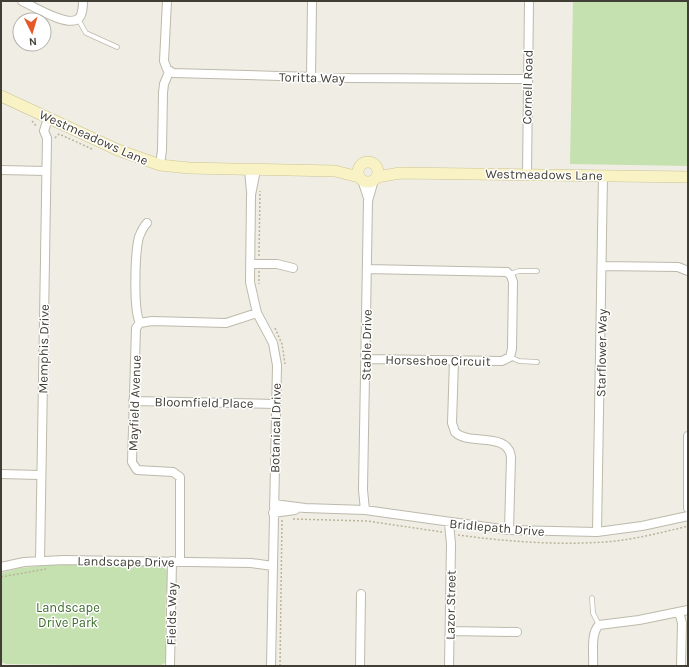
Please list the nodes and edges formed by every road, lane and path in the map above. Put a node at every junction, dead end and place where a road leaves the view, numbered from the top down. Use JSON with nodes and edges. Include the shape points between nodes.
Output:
{"nodes":[{"id":1,"x":22,"y":1,"type":"edge"},
{"id":2,"x":83,"y":1,"type":"edge"},
{"id":3,"x":167,"y":1,"type":"edge"},
{"id":4,"x":312,"y":1,"type":"edge"},
{"id":5,"x":529,"y":1,"type":"edge"},
{"id":6,"x":78,"y":20,"type":"junction"},
{"id":7,"x":117,"y":47,"type":"dead end"},
{"id":8,"x":169,"y":72,"type":"junction"},
{"id":9,"x":311,"y":77,"type":"junction"},
{"id":10,"x":527,"y":79,"type":"junction"},
{"id":11,"x":1,"y":96,"type":"edge"},
{"id":12,"x":28,"y":119,"type":"dead end"},
{"id":13,"x":52,"y":119,"type":"junction"},
{"id":14,"x":37,"y":132,"type":"dead end"},
{"id":15,"x":46,"y":138,"type":"junction"},
{"id":16,"x":92,"y":149,"type":"dead end"},
{"id":17,"x":160,"y":165,"type":"junction"},
{"id":18,"x":360,"y":165,"type":"junction"},
{"id":19,"x":1,"y":170,"type":"edge"},
{"id":20,"x":252,"y":170,"type":"junction"},
{"id":21,"x":46,"y":171,"type":"junction"},
{"id":22,"x":335,"y":171,"type":"junction"},
{"id":23,"x":527,"y":174,"type":"junction"},
{"id":24,"x":376,"y":175,"type":"junction"},
{"id":25,"x":603,"y":175,"type":"junction"},
{"id":26,"x":688,"y":177,"type":"edge"},
{"id":27,"x":361,"y":179,"type":"junction"},
{"id":28,"x":368,"y":201,"type":"junction"},
{"id":29,"x":147,"y":223,"type":"dead end"},
{"id":30,"x":250,"y":264,"type":"junction"},
{"id":31,"x":602,"y":266,"type":"junction"},
{"id":32,"x":293,"y":268,"type":"dead end"},
{"id":33,"x":367,"y":269,"type":"junction"},
{"id":34,"x":537,"y":271,"type":"dead end"},
{"id":35,"x":688,"y":271,"type":"edge"},
{"id":36,"x":510,"y":274,"type":"junction"},
{"id":37,"x":257,"y":312,"type":"junction"},
{"id":38,"x":140,"y":323,"type":"junction"},
{"id":39,"x":510,"y":357,"type":"junction"},
{"id":40,"x":365,"y":359,"type":"junction"},
{"id":41,"x":454,"y":360,"type":"junction"},
{"id":42,"x":537,"y":362,"type":"dead end"},
{"id":43,"x":133,"y":400,"type":"junction"},
{"id":44,"x":276,"y":404,"type":"junction"},
{"id":45,"x":688,"y":436,"type":"edge"},
{"id":46,"x":1,"y":474,"type":"edge"},
{"id":47,"x":40,"y":475,"type":"junction"},
{"id":48,"x":273,"y":508,"type":"junction"},
{"id":49,"x":688,"y":508,"type":"edge"},
{"id":50,"x":362,"y":510,"type":"junction"},
{"id":51,"x":688,"y":516,"type":"edge"},
{"id":52,"x":452,"y":523,"type":"junction"},
{"id":53,"x":509,"y":530,"type":"junction"},
{"id":54,"x":597,"y":532,"type":"junction"},
{"id":55,"x":40,"y":561,"type":"junction"},
{"id":56,"x":176,"y":562,"type":"junction"},
{"id":57,"x":273,"y":563,"type":"junction"},
{"id":58,"x":1,"y":567,"type":"edge"},
{"id":59,"x":52,"y":569,"type":"dead end"},
{"id":60,"x":1,"y":576,"type":"edge"},
{"id":61,"x":272,"y":577,"type":"junction"},
{"id":62,"x":281,"y":577,"type":"dead end"},
{"id":63,"x":362,"y":594,"type":"dead end"},
{"id":64,"x":592,"y":598,"type":"dead end"},
{"id":65,"x":688,"y":610,"type":"edge"},
{"id":66,"x":679,"y":612,"type":"junction"},
{"id":67,"x":599,"y":625,"type":"junction"},
{"id":68,"x":450,"y":631,"type":"junction"},
{"id":69,"x":518,"y":632,"type":"dead end"},
{"id":70,"x":170,"y":666,"type":"edge"},
{"id":71,"x":271,"y":666,"type":"edge"},
{"id":72,"x":360,"y":666,"type":"edge"},
{"id":73,"x":449,"y":666,"type":"edge"},
{"id":74,"x":593,"y":666,"type":"edge"},
{"id":75,"x":681,"y":666,"type":"edge"}],
"edges":[{"from":1,"to":6,"type":"street","via":[[67,22]]},
{"from":2,"to":6,"type":"street"},
{"from":3,"to":8,"type":"street","via":[[164,61]]},
{"from":4,"to":9,"type":"street"},
{"from":5,"to":10,"type":"street","name":"Cornell Road"},
{"from":6,"to":7,"type":"lane","via":[[86,33]]},
{"from":8,"to":9,"type":"street","name":"Toritta Way"},
{"from":8,"to":17,"type":"street","via":[[164,84]]},
{"from":9,"to":10,"type":"street","name":"Toritta Way"},
{"from":10,"to":23,"type":"street","name":"Cornell Road"},
{"from":11,"to":13,"type":"street","name":"Westmeadows Lane"},
{"from":12,"to":14,"type":"path","via":[[34,122]]},
{"from":13,"to":15,"type":"street","name":"Memphis Drive"},
{"from":13,"to":17,"type":"street","name":"Westmeadows Lane","via":[[133,157]]},
{"from":15,"to":16,"type":"path","via":[[55,138],[60,134]]},
{"from":15,"to":21,"type":"street","name":"Memphis Drive"},
{"from":17,"to":20,"type":"street","name":"Westmeadows Lane"},
{"from":18,"to":22,"type":"street","name":"Westmeadows Lane"},
{"from":18,"to":24,"type":"street","via":[[369,161]]},
{"from":18,"to":27,"type":"street","via":[[358,171]]},
{"from":19,"to":21,"type":"street"},
{"from":20,"to":22,"type":"street","name":"Westmeadows Lane"},
{"from":20,"to":30,"type":"street","name":"Botanical Drive"},
{"from":21,"to":47,"type":"street","name":"Memphis Drive"},
{"from":22,"to":27,"type":"street","name":"Westmeadows Lane"},
{"from":23,"to":24,"type":"street","name":"Westmeadows Lane"},
{"from":23,"to":25,"type":"street","name":"Westmeadows Lane"},
{"from":24,"to":27,"type":"street","via":[[368,182]]},
{"from":24,"to":28,"type":"street","name":"Stable Drive"},
{"from":25,"to":26,"type":"street","name":"Westmeadows Lane"},
{"from":25,"to":31,"type":"street","name":"Starflower Way"},
{"from":27,"to":28,"type":"street","name":"Stable Drive"},
{"from":28,"to":33,"type":"street","name":"Stable Drive"},
{"from":29,"to":38,"type":"street","via":[[139,236],[138,249],[136,308]]},
{"from":30,"to":32,"type":"street","via":[[277,264]]},
{"from":30,"to":37,"type":"street","name":"Botanical Drive","via":[[250,282]]},
{"from":31,"to":35,"type":"street","via":[[678,267]]},
{"from":31,"to":54,"type":"street","name":"Starflower Way"},
{"from":33,"to":36,"type":"street","via":[[502,271]]},
{"from":33,"to":40,"type":"street","name":"Stable Drive"},
{"from":34,"to":36,"type":"lane"},
{"from":36,"to":39,"type":"street","name":"Horseshoe Circuit","via":[[513,282]]},
{"from":37,"to":38,"type":"street","via":[[226,323]]},
{"from":37,"to":44,"type":"street","name":"Botanical Drive","via":[[276,354]]},
{"from":38,"to":43,"type":"street","name":"Mayfield Avenue","via":[[136,332]]},
{"from":39,"to":41,"type":"street","name":"Horseshoe Circuit","via":[[502,361]]},
{"from":39,"to":42,"type":"lane","name":"Horseshoe Circuit","via":[[519,361]]},
{"from":40,"to":41,"type":"street","name":"Horseshoe Circuit"},
{"from":40,"to":50,"type":"street","name":"Stable Drive"},
{"from":41,"to":53,"type":"street","via":[[452,423],[455,432],[463,437],[501,443],[509,450]]},
{"from":43,"to":44,"type":"street","name":"Bloomfield Place"},
{"from":43,"to":56,"type":"street","name":"Mayfield Avenue","via":[[132,465],[137,470],[173,472],[180,477]]},
{"from":44,"to":48,"type":"street","name":"Botanical Drive"},
{"from":45,"to":49,"type":"street"},
{"from":46,"to":47,"type":"street"},
{"from":47,"to":55,"type":"street","name":"Memphis Drive"},
{"from":48,"to":50,"type":"street","name":"Bridlepath Drive"},
{"from":48,"to":57,"type":"street","name":"Botanical Drive"},
{"from":50,"to":52,"type":"street","name":"Bridlepath Drive"},
{"from":51,"to":54,"type":"street","name":"Bridlepath Drive"},
{"from":52,"to":53,"type":"street","name":"Bridlepath Drive"},
{"from":52,"to":68,"type":"street","name":"Lazor Street"},
{"from":53,"to":54,"type":"street","name":"Bridlepath Drive"},
{"from":55,"to":56,"type":"street","name":"Landscape Drive"},
{"from":55,"to":58,"type":"street","name":"Landscape Drive"},
{"from":56,"to":57,"type":"street","name":"Landscape Drive"},
{"from":56,"to":70,"type":"street","name":"Fields Way"},
{"from":57,"to":61,"type":"street","name":"Botanical Drive"},
{"from":59,"to":60,"type":"path"},
{"from":61,"to":62,"type":"path"},
{"from":61,"to":71,"type":"street","name":"Botanical Drive"},
{"from":63,"to":72,"type":"street"},
{"from":64,"to":67,"type":"lane","via":[[593,613]]},
{"from":65,"to":66,"type":"street"},
{"from":66,"to":67,"type":"street"},
{"from":66,"to":75,"type":"street","via":[[682,629]]},
{"from":67,"to":74,"type":"street","via":[[594,636]]},
{"from":68,"to":69,"type":"street"},
{"from":68,"to":73,"type":"street","name":"Lazor Street"}]}
